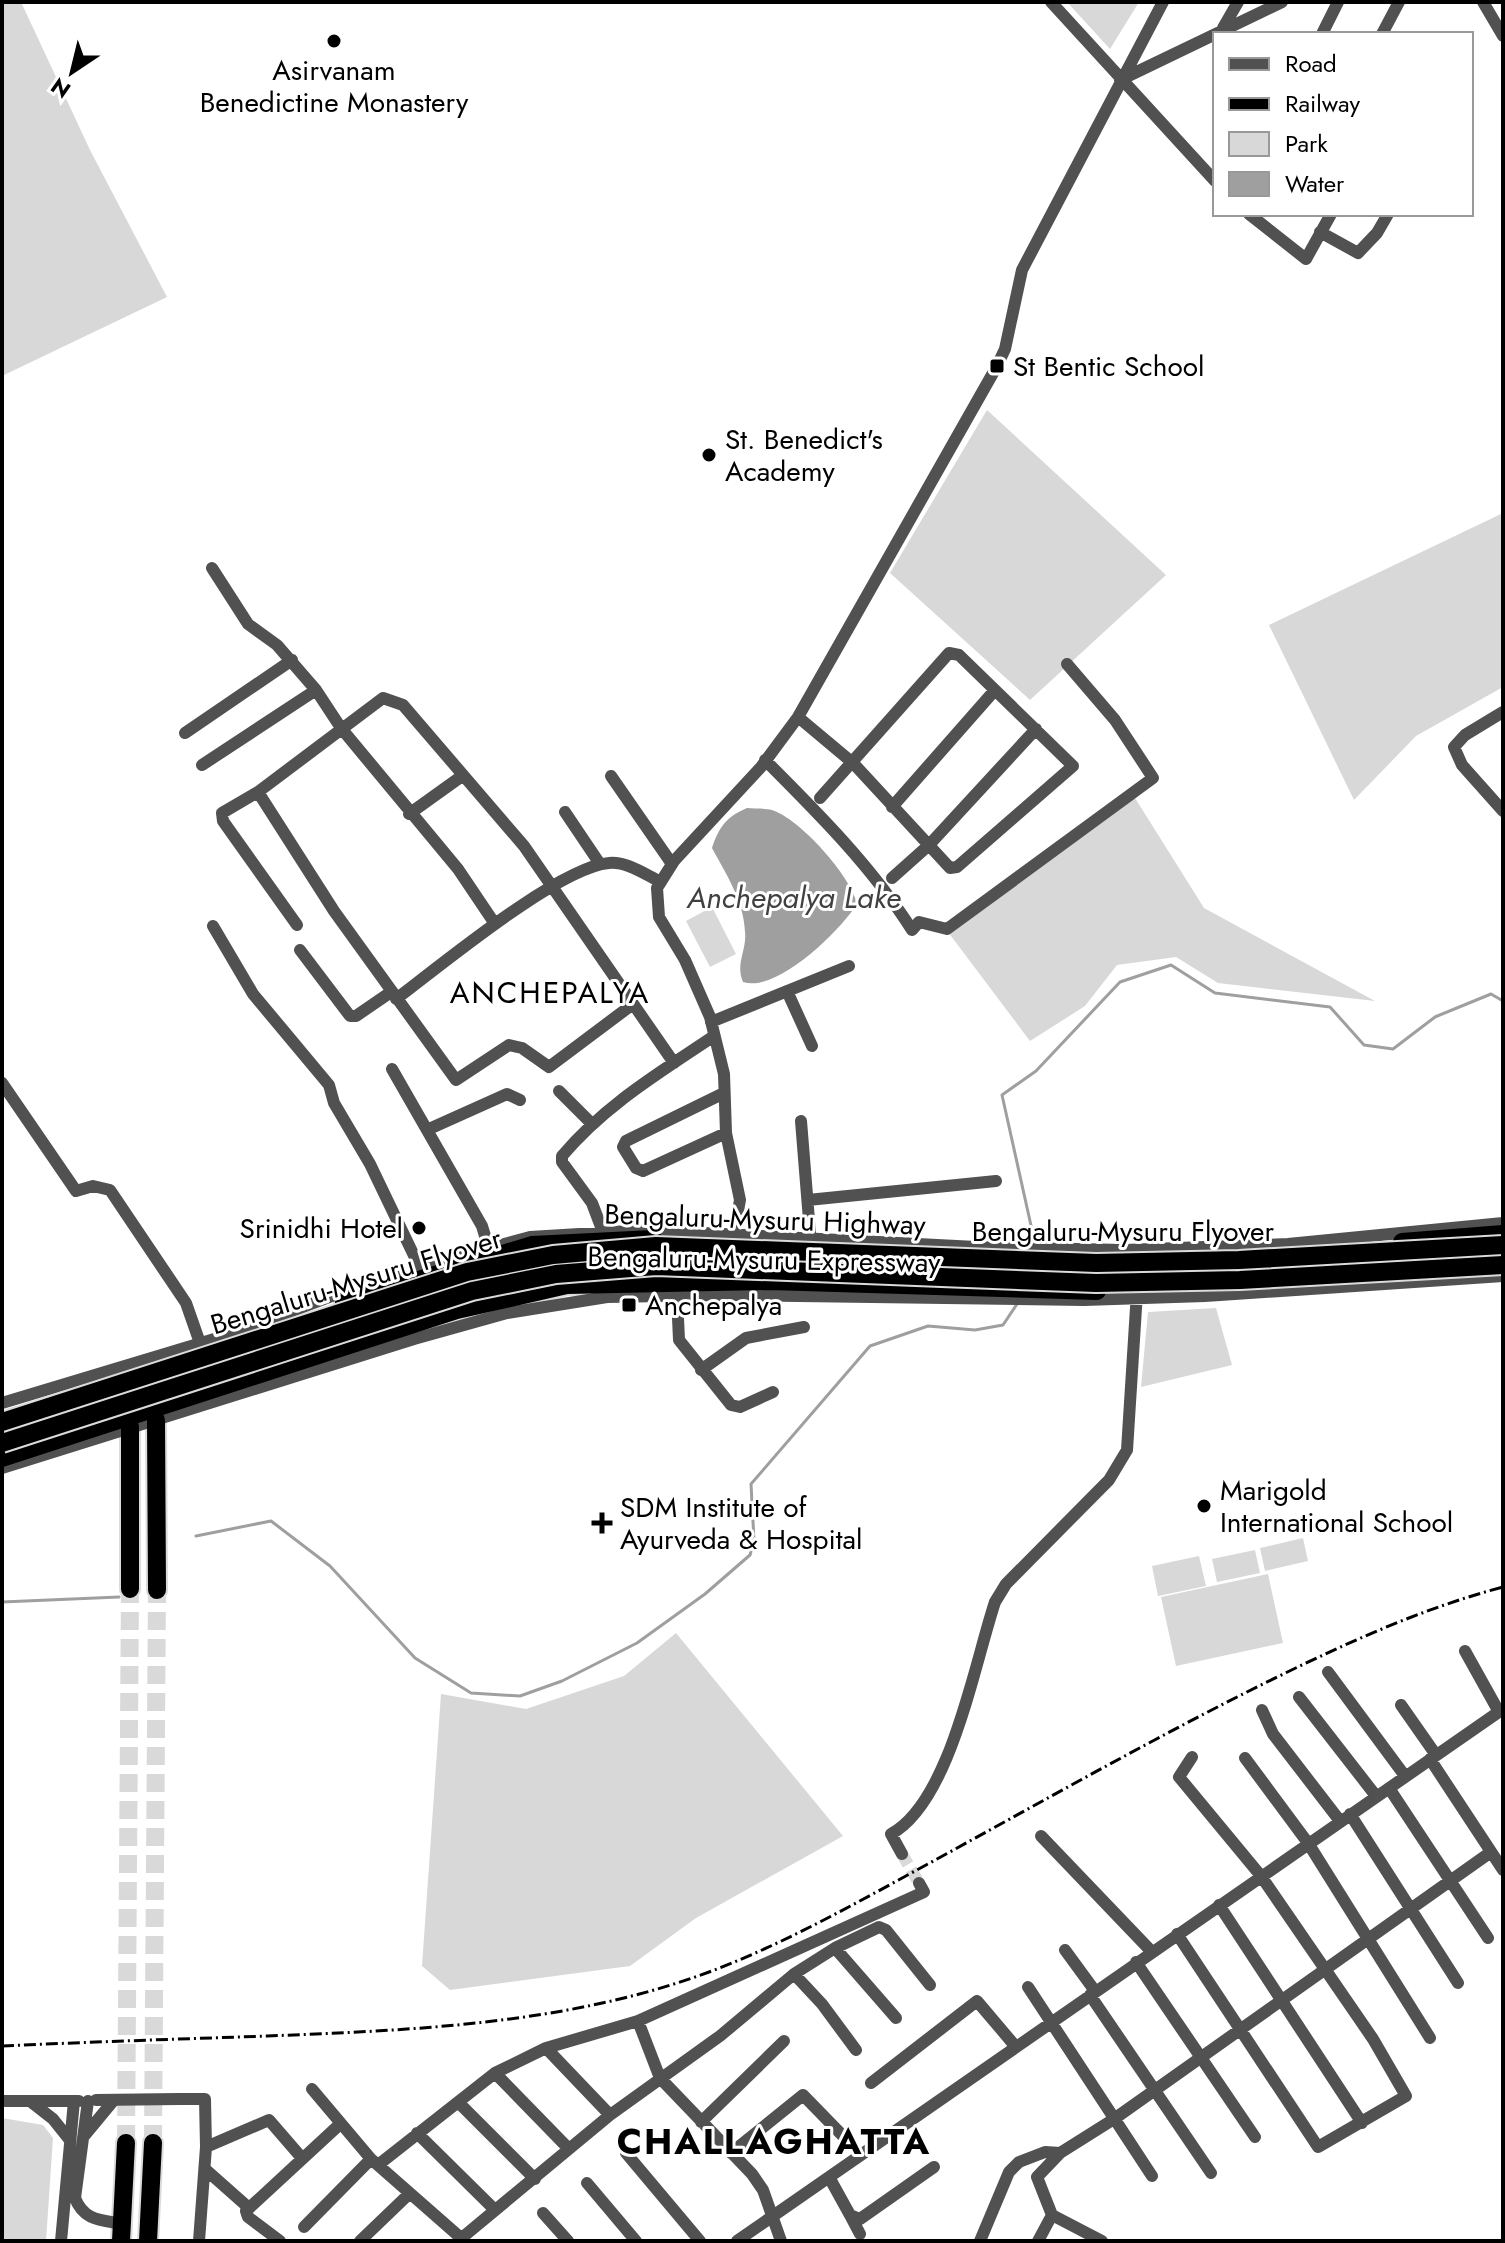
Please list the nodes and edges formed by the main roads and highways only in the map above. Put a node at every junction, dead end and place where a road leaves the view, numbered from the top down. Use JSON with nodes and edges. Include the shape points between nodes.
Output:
{"nodes":[{"id":1,"x":1503,"y":1234,"type":"edge"},
{"id":2,"x":1503,"y":1245,"type":"edge"},
{"id":3,"x":1503,"y":1265,"type":"edge"},
{"id":4,"x":1503,"y":1274,"type":"edge"},
{"id":5,"x":2,"y":1414,"type":"edge"},
{"id":6,"x":156,"y":1420,"type":"road end"},
{"id":7,"x":2,"y":1422,"type":"edge"},
{"id":8,"x":130,"y":1427,"type":"road end"},
{"id":9,"x":2,"y":1443,"type":"edge"},
{"id":10,"x":2,"y":1458,"type":"edge"},
{"id":11,"x":130,"y":1589,"type":"tunnel mouth"},
{"id":12,"x":157,"y":1590,"type":"tunnel mouth"},
{"id":13,"x":126,"y":2143,"type":"tunnel mouth"},
{"id":14,"x":153,"y":2143,"type":"tunnel mouth"},
{"id":15,"x":122,"y":2232,"type":"edge"},
{"id":16,"x":148,"y":2241,"type":"edge"}],
"edges":[{"from":1,"to":5,"type":"highway","name":"Bengaluru-Mysuru Highway","bridge":true,"via":[[1321,1248],[1073,1254],[731,1238],[532,1245]]},
{"from":2,"to":7,"type":"highway","name":"Bengaluru-Mysuru Flyover","bridge":true,"via":[[1096,1263],[656,1246],[584,1250],[467,1272]]},
{"from":3,"to":9,"type":"highway","name":"Bengaluru-Mysuru Expressway","bridge":true,"via":[[1111,1283],[656,1266],[586,1270],[472,1291]]},
{"from":4,"to":10,"type":"highway","name":"Bengaluru-Mysuru Expressway","via":[[1082,1296],[567,1285],[457,1310]]},
{"from":6,"to":12,"type":"highway"},
{"from":8,"to":11,"type":"highway"},
{"from":13,"to":15,"type":"highway"},
{"from":14,"to":16,"type":"highway"}]}
